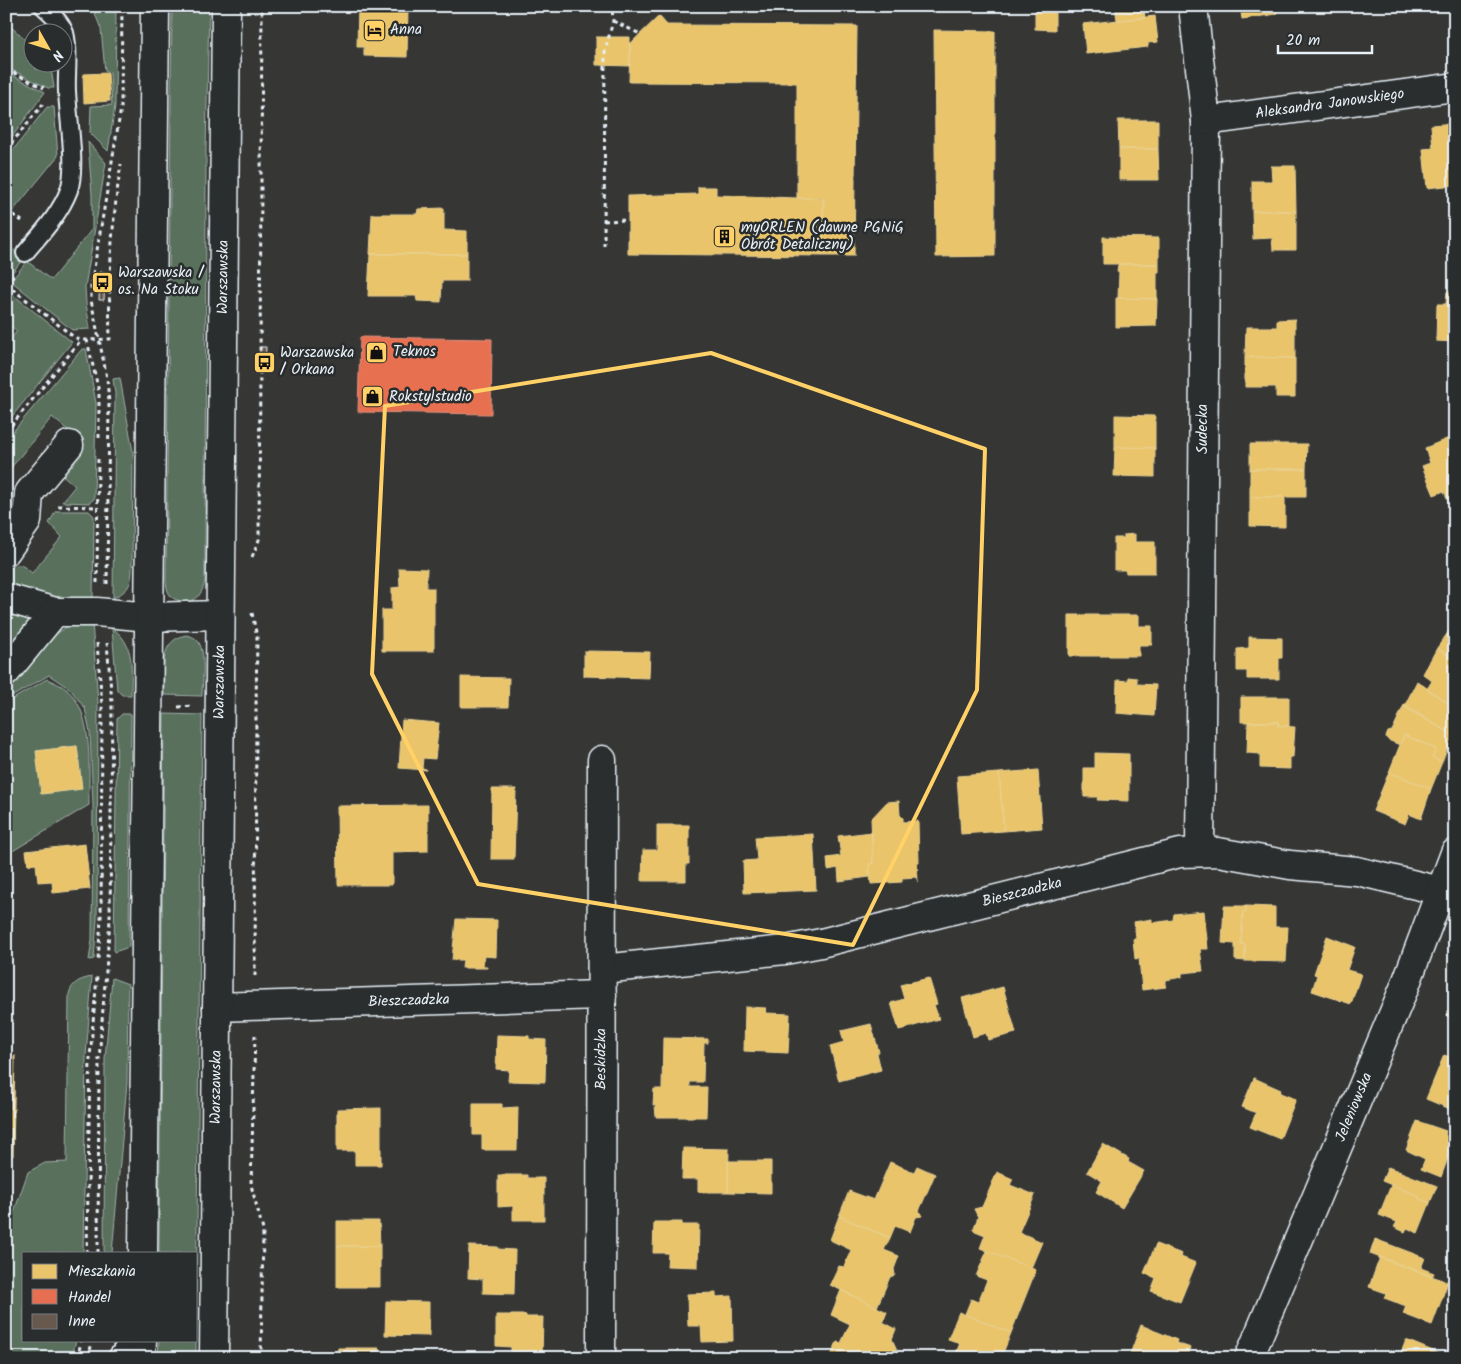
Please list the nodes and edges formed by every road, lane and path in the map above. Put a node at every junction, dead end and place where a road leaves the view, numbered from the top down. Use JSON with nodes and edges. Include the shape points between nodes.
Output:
{"nodes":[{"id":1,"x":43,"y":6,"type":"edge"},
{"id":2,"x":122,"y":6,"type":"edge"},
{"id":3,"x":155,"y":6,"type":"edge"},
{"id":4,"x":226,"y":6,"type":"edge"},
{"id":5,"x":262,"y":6,"type":"edge"},
{"id":6,"x":612,"y":6,"type":"edge"},
{"id":7,"x":1193,"y":6,"type":"edge"},
{"id":8,"x":613,"y":21,"type":"junction"},
{"id":9,"x":640,"y":34,"type":"dead end"},
{"id":10,"x":6,"y":69,"type":"edge"},
{"id":11,"x":41,"y":87,"type":"dead end"},
{"id":12,"x":1455,"y":87,"type":"edge"},
{"id":13,"x":46,"y":101,"type":"dead end"},
{"id":14,"x":1206,"y":121,"type":"junction"},
{"id":15,"x":6,"y":137,"type":"edge"},
{"id":16,"x":7,"y":149,"type":"edge"},
{"id":17,"x":122,"y":158,"type":"dead end"},
{"id":18,"x":628,"y":220,"type":"dead end"},
{"id":19,"x":604,"y":221,"type":"junction"},
{"id":20,"x":604,"y":246,"type":"dead end"},
{"id":21,"x":25,"y":253,"type":"dead end"},
{"id":22,"x":6,"y":284,"type":"edge"},
{"id":23,"x":99,"y":339,"type":"junction"},
{"id":24,"x":81,"y":340,"type":"junction"},
{"id":25,"x":87,"y":340,"type":"junction"},
{"id":26,"x":6,"y":432,"type":"edge"},
{"id":27,"x":99,"y":440,"type":"dead end"},
{"id":28,"x":69,"y":445,"type":"dead end"},
{"id":29,"x":99,"y":450,"type":"dead end"},
{"id":30,"x":79,"y":506,"type":"dead end"},
{"id":31,"x":98,"y":507,"type":"junction"},
{"id":32,"x":6,"y":551,"type":"edge"},
{"id":33,"x":249,"y":566,"type":"dead end"},
{"id":34,"x":108,"y":589,"type":"dead end"},
{"id":35,"x":97,"y":591,"type":"dead end"},
{"id":36,"x":6,"y":598,"type":"edge"},
{"id":37,"x":251,"y":608,"type":"dead end"},
{"id":38,"x":55,"y":612,"type":"junction"},
{"id":39,"x":220,"y":615,"type":"junction"},
{"id":40,"x":149,"y":617,"type":"junction"},
{"id":41,"x":97,"y":641,"type":"dead end"},
{"id":42,"x":107,"y":641,"type":"dead end"},
{"id":43,"x":6,"y":672,"type":"edge"},
{"id":44,"x":193,"y":706,"type":"dead end"},
{"id":45,"x":174,"y":707,"type":"dead end"},
{"id":46,"x":602,"y":760,"type":"dead end"},
{"id":47,"x":1200,"y":852,"type":"junction"},
{"id":48,"x":1455,"y":853,"type":"edge"},
{"id":49,"x":1441,"y":891,"type":"junction"},
{"id":50,"x":98,"y":959,"type":"dead end"},
{"id":51,"x":97,"y":977,"type":"dead end"},
{"id":52,"x":602,"y":982,"type":"junction"},
{"id":53,"x":256,"y":984,"type":"dead end"},
{"id":54,"x":217,"y":1006,"type":"junction"},
{"id":55,"x":255,"y":1029,"type":"dead end"},
{"id":56,"x":88,"y":1252,"type":"edge"},
{"id":57,"x":98,"y":1252,"type":"edge"},
{"id":58,"x":143,"y":1252,"type":"edge"},
{"id":59,"x":81,"y":1342,"type":"edge"},
{"id":60,"x":91,"y":1342,"type":"edge"},
{"id":61,"x":127,"y":1342,"type":"edge"},
{"id":62,"x":142,"y":1342,"type":"edge"},
{"id":63,"x":78,"y":1358,"type":"edge"},
{"id":64,"x":89,"y":1358,"type":"edge"},
{"id":65,"x":116,"y":1358,"type":"edge"},
{"id":66,"x":142,"y":1358,"type":"edge"},
{"id":67,"x":214,"y":1358,"type":"edge"},
{"id":68,"x":261,"y":1358,"type":"edge"},
{"id":69,"x":601,"y":1358,"type":"edge"},
{"id":70,"x":1249,"y":1358,"type":"edge"}],
"edges":[{"from":1,"to":21,"type":"lane","via":[[52,13],[65,33],[71,176],[66,197]]},
{"from":2,"to":23,"type":"path","via":[[121,108],[91,286]]},
{"from":3,"to":40,"type":"street"},
{"from":4,"to":39,"type":"street","name":"Warszawska"},
{"from":5,"to":33,"type":"path","via":[[259,540]]},
{"from":6,"to":8,"type":"path"},
{"from":7,"to":14,"type":"street","name":"Sudecka"},
{"from":8,"to":9,"type":"path"},
{"from":8,"to":19,"type":"path","via":[[605,51]]},
{"from":10,"to":11,"type":"path"},
{"from":12,"to":14,"type":"street","name":"Aleksandra Janowskiego"},
{"from":13,"to":16,"type":"path"},
{"from":14,"to":47,"type":"street","name":"Sudecka"},
{"from":15,"to":16,"type":"path"},
{"from":17,"to":23,"type":"path","via":[[108,294],[110,339]]},
{"from":18,"to":19,"type":"path"},
{"from":19,"to":20,"type":"path"},
{"from":22,"to":24,"type":"path"},
{"from":23,"to":25,"type":"path"},
{"from":23,"to":34,"type":"path","via":[[109,403]]},
{"from":24,"to":25,"type":"path"},
{"from":24,"to":26,"type":"path"},
{"from":25,"to":27,"type":"path","via":[[99,392]]},
{"from":28,"to":32,"type":"street","via":[[29,493],[27,521]]},
{"from":29,"to":31,"type":"path"},
{"from":30,"to":31,"type":"path"},
{"from":31,"to":35,"type":"path"},
{"from":36,"to":38,"type":"street"},
{"from":37,"to":53,"type":"path","via":[[257,637]]},
{"from":38,"to":40,"type":"street"},
{"from":38,"to":43,"type":"street"},
{"from":39,"to":40,"type":"street"},
{"from":39,"to":54,"type":"street","name":"Warszawska"},
{"from":40,"to":58,"type":"street"},
{"from":41,"to":50,"type":"path","via":[[104,705]]},
{"from":42,"to":57,"type":"path","via":[[112,702],[110,920],[99,1069]]},
{"from":44,"to":45,"type":"path"},
{"from":46,"to":52,"type":"street","name":"Beskidzka"},
{"from":47,"to":49,"type":"street","name":"Bieszczadzka","via":[[1357,871]]},
{"from":47,"to":52,"type":"street","name":"Bieszczadzka","via":[[1155,858],[821,943]]},
{"from":48,"to":49,"type":"street","name":"Jeleniowska"},
{"from":49,"to":70,"type":"street","name":"Jeleniowska","via":[[1405,986]]},
{"from":51,"to":56,"type":"path","via":[[90,1057]]},
{"from":52,"to":54,"type":"street","name":"Bieszczadzka"},
{"from":52,"to":69,"type":"street","name":"Beskidzka"},
{"from":54,"to":67,"type":"street","name":"Warszawska"},
{"from":55,"to":68,"type":"path","via":[[251,1185],[263,1230]]},
{"from":59,"to":63,"type":"path"},
{"from":60,"to":64,"type":"path"},
{"from":61,"to":65,"type":"lane"},
{"from":62,"to":66,"type":"street"}]}
